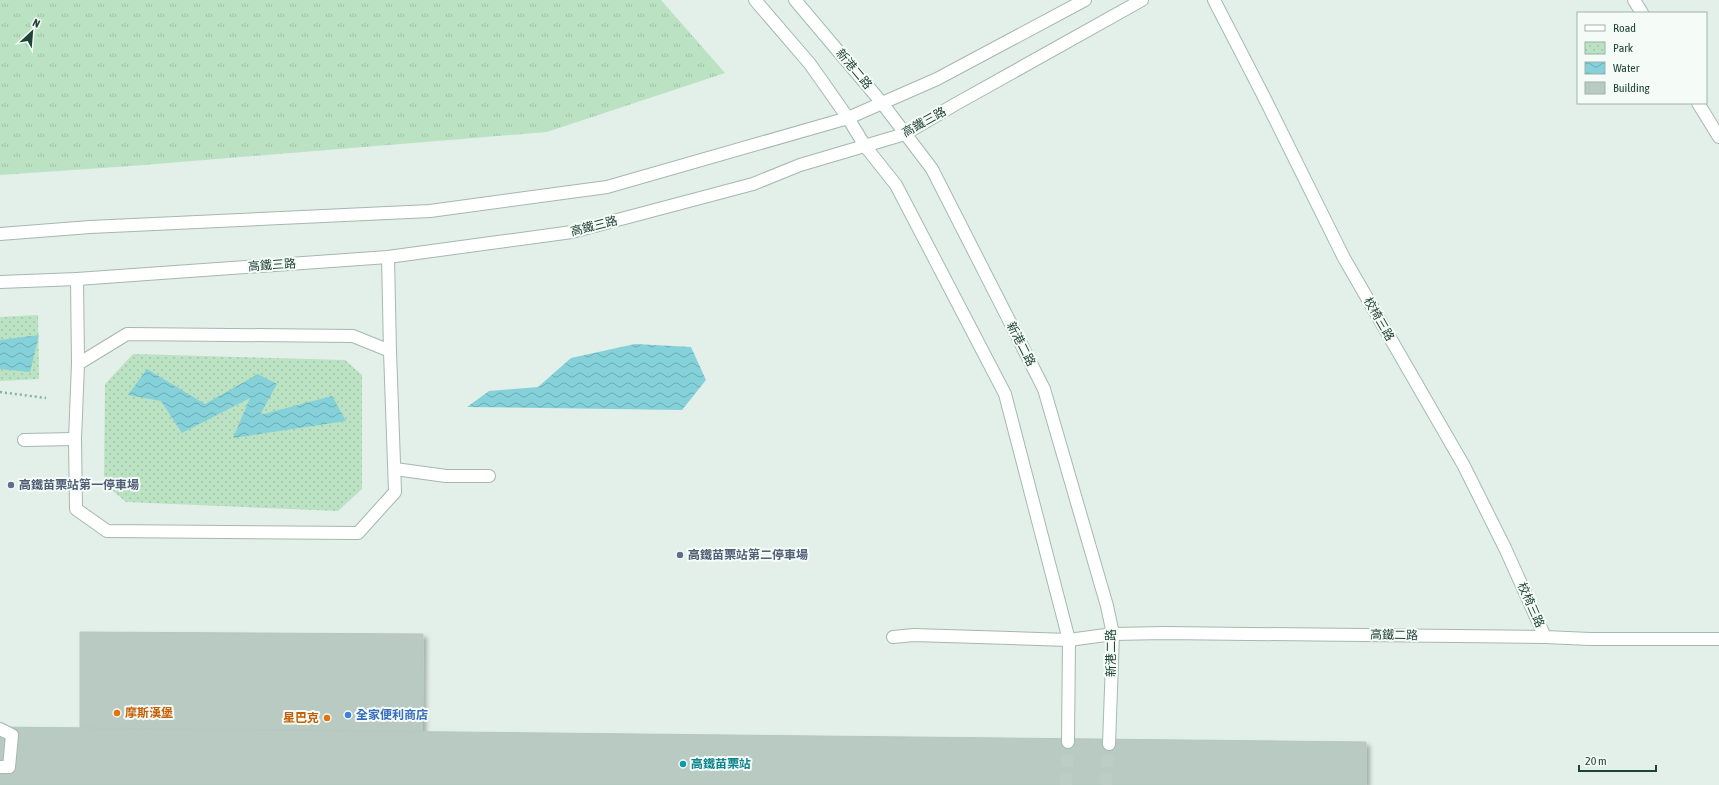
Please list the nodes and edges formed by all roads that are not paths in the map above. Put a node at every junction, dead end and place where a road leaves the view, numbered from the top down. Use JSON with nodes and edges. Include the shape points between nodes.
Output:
{"nodes":[{"id":1,"x":755,"y":0,"type":"edge"},
{"id":2,"x":795,"y":0,"type":"edge"},
{"id":3,"x":1085,"y":0,"type":"edge"},
{"id":4,"x":1142,"y":0,"type":"edge"},
{"id":5,"x":1214,"y":0,"type":"edge"},
{"id":6,"x":1634,"y":0,"type":"edge"},
{"id":7,"x":1641,"y":12,"type":"edge"},
{"id":8,"x":882,"y":103,"type":"junction"},
{"id":9,"x":1699,"y":104,"type":"edge"},
{"id":10,"x":848,"y":118,"type":"junction"},
{"id":11,"x":905,"y":134,"type":"junction"},
{"id":12,"x":1719,"y":137,"type":"edge"},
{"id":13,"x":865,"y":146,"type":"junction"},
{"id":14,"x":0,"y":234,"type":"edge"},
{"id":15,"x":388,"y":257,"type":"junction"},
{"id":16,"x":77,"y":279,"type":"junction"},
{"id":17,"x":0,"y":282,"type":"edge"},
{"id":18,"x":390,"y":351,"type":"junction"},
{"id":19,"x":78,"y":364,"type":"junction"},
{"id":20,"x":75,"y":438,"type":"junction"},
{"id":21,"x":24,"y":440,"type":"dead end"},
{"id":22,"x":395,"y":469,"type":"junction"},
{"id":23,"x":490,"y":476,"type":"dead end"},
{"id":24,"x":1113,"y":634,"type":"junction"},
{"id":25,"x":893,"y":636,"type":"dead end"},
{"id":26,"x":1545,"y":637,"type":"junction"},
{"id":27,"x":1719,"y":639,"type":"edge"},
{"id":28,"x":1069,"y":640,"type":"junction"},
{"id":29,"x":0,"y":729,"type":"edge"},
{"id":30,"x":1068,"y":742,"type":"tunnel mouth"},
{"id":31,"x":1109,"y":744,"type":"tunnel mouth"},
{"id":32,"x":0,"y":767,"type":"edge"}],
"edges":[{"from":1,"to":10,"type":"street","via":[[810,64]]},
{"from":2,"to":8,"type":"street","name":"新港二路"},
{"from":3,"to":8,"type":"street","via":[[937,79]]},
{"from":4,"to":11,"type":"street","name":"高鐵三路"},
{"from":5,"to":26,"type":"street","name":"校椅三路","via":[[1344,258],[1464,466],[1506,548]]},
{"from":6,"to":7,"type":"street"},
{"from":8,"to":10,"type":"street"},
{"from":8,"to":11,"type":"street","name":"新港二路"},
{"from":9,"to":12,"type":"street"},
{"from":10,"to":13,"type":"street"},
{"from":10,"to":14,"type":"street","via":[[607,188],[430,212],[90,227]]},
{"from":11,"to":13,"type":"street","name":"高鐵三路"},
{"from":11,"to":24,"type":"street","name":"新港二路","via":[[932,169],[1044,389],[1105,598]]},
{"from":13,"to":15,"type":"street","name":"高鐵三路","via":[[800,165],[753,184],[572,232]]},
{"from":13,"to":28,"type":"street","via":[[896,185],[1005,394]]},
{"from":15,"to":16,"type":"street","name":"高鐵三路"},
{"from":15,"to":18,"type":"street"},
{"from":16,"to":17,"type":"street","name":"高鐵三路"},
{"from":16,"to":19,"type":"street"},
{"from":18,"to":19,"type":"street","via":[[353,336],[127,334]]},
{"from":18,"to":22,"type":"street"},
{"from":19,"to":20,"type":"street"},
{"from":20,"to":21,"type":"street"},
{"from":20,"to":22,"type":"street","via":[[76,509],[107,531],[358,533],[395,492]]},
{"from":22,"to":23,"type":"street","via":[[446,476]]},
{"from":24,"to":26,"type":"street","name":"高鐵二路","via":[[1164,632]]},
{"from":24,"to":28,"type":"street","name":"高鐵二路"},
{"from":24,"to":31,"type":"street","name":"新港二路"},
{"from":25,"to":28,"type":"street","name":"高鐵二路"},
{"from":26,"to":27,"type":"street","name":"高鐵二路"},
{"from":28,"to":30,"type":"street"},
{"from":29,"to":32,"type":"street","via":[[12,735],[9,767]]}]}
